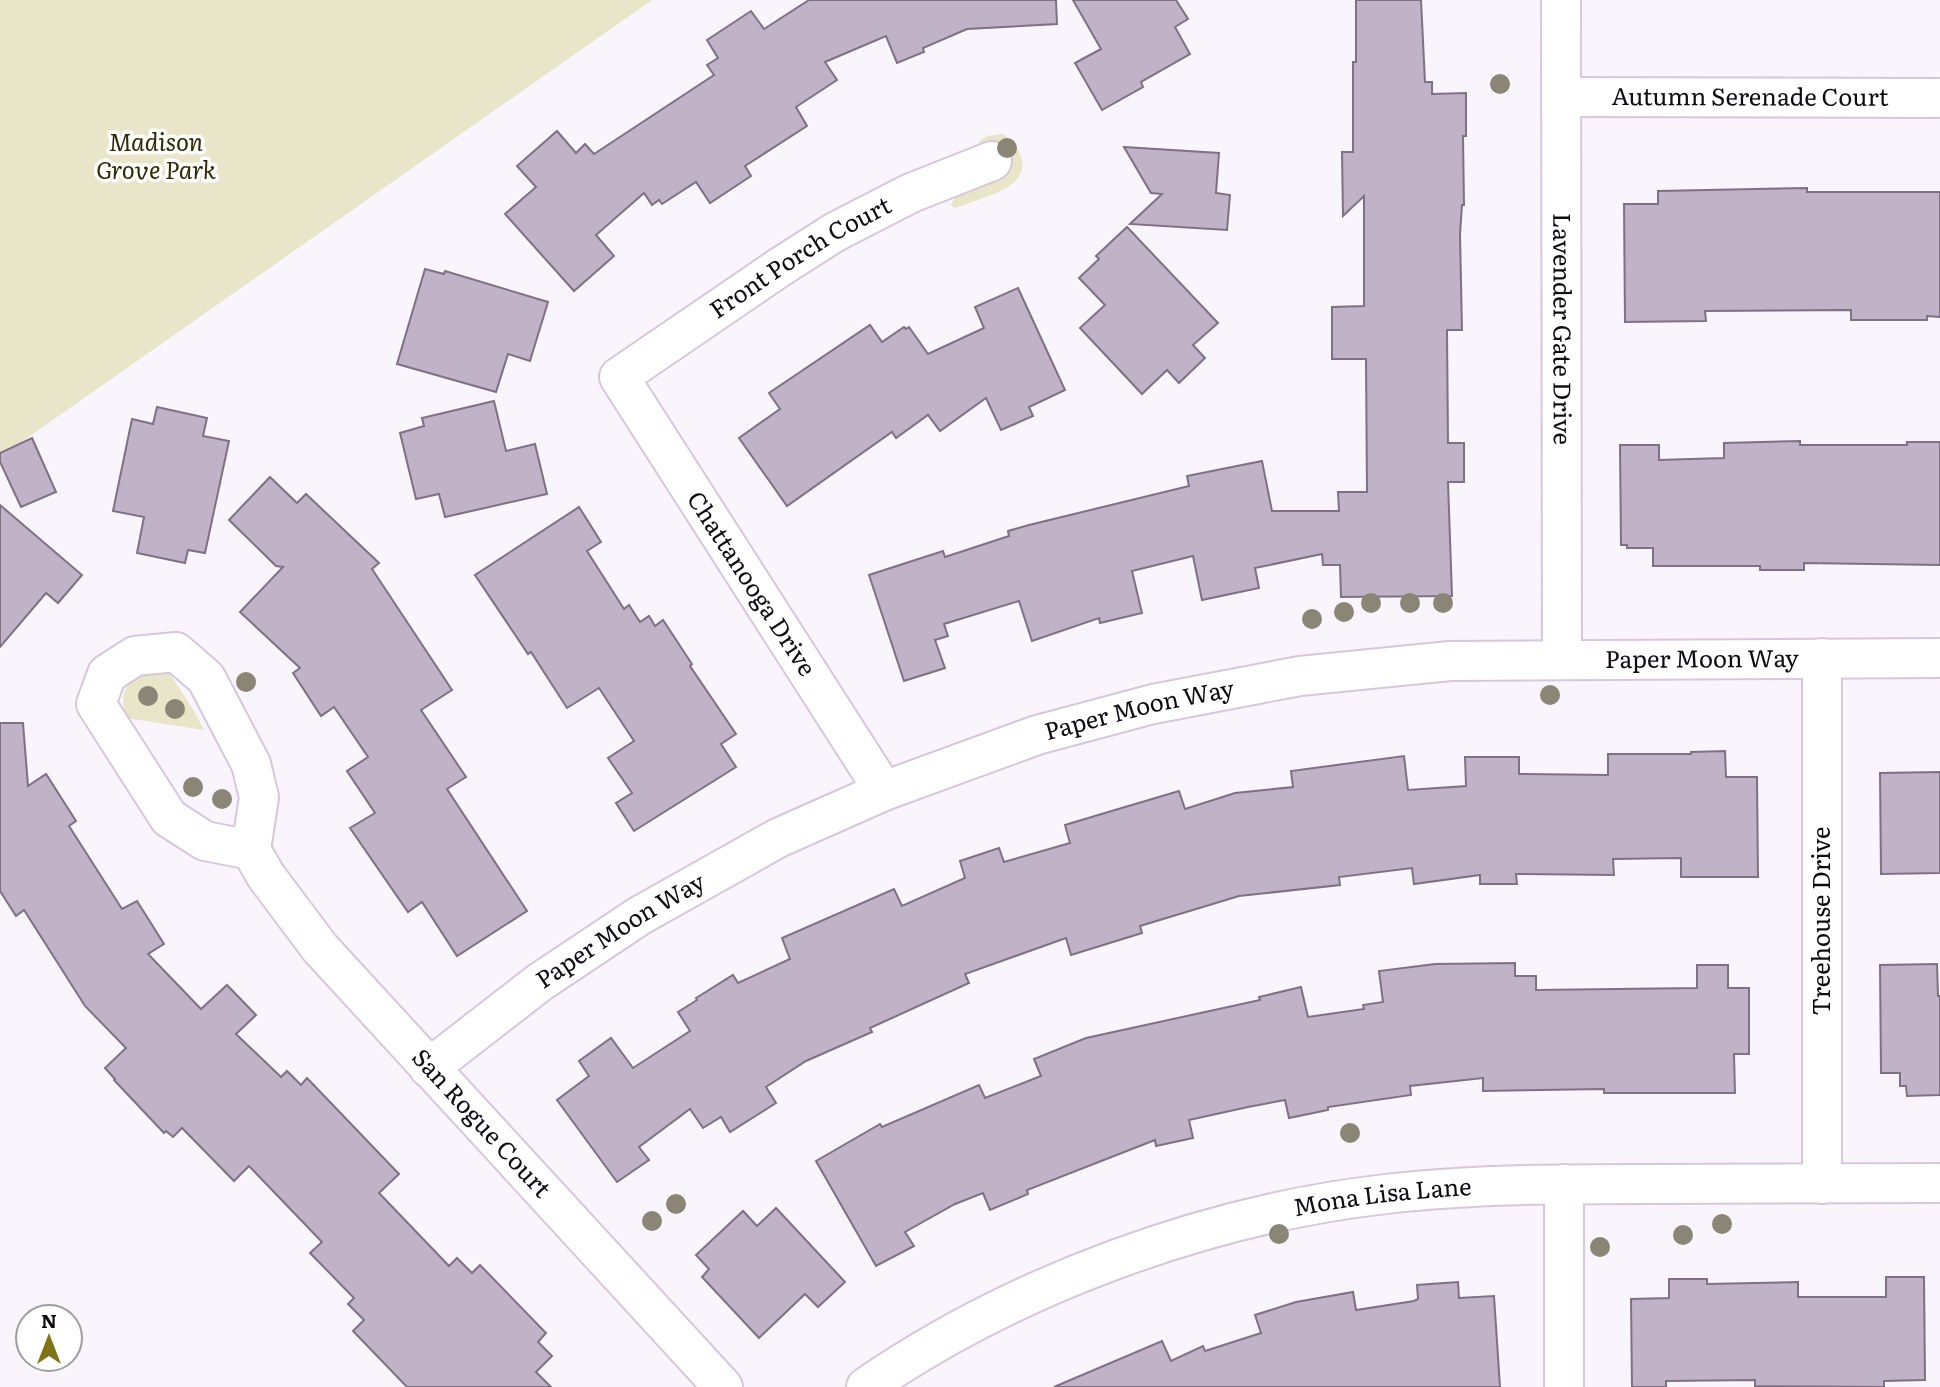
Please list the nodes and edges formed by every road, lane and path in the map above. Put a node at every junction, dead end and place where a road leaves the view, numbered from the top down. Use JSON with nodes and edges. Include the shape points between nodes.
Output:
{"nodes":[{"id":1,"x":1561,"y":0,"type":"edge"},
{"id":2,"x":1561,"y":97,"type":"junction"},
{"id":3,"x":1940,"y":98,"type":"edge"},
{"id":4,"x":992,"y":161,"type":"dead end"},
{"id":5,"x":619,"y":377,"type":"joint"},
{"id":6,"x":1822,"y":658,"type":"junction"},
{"id":7,"x":1940,"y":658,"type":"edge"},
{"id":8,"x":1562,"y":659,"type":"junction"},
{"id":9,"x":884,"y":791,"type":"junction"},
{"id":10,"x":251,"y":850,"type":"junction"},
{"id":11,"x":429,"y":1068,"type":"junction"},
{"id":12,"x":1564,"y":1184,"type":"junction"},
{"id":13,"x":1822,"y":1184,"type":"junction"},
{"id":14,"x":1940,"y":1184,"type":"edge"},
{"id":15,"x":723,"y":1387,"type":"edge"},
{"id":16,"x":866,"y":1387,"type":"edge"},
{"id":17,"x":1564,"y":1387,"type":"edge"}],
"edges":[{"from":1,"to":2,"type":"street","name":"Lavender Gate Drive"},
{"from":2,"to":3,"type":"street","name":"Autumn Serenade Court"},
{"from":2,"to":8,"type":"street","name":"Lavender Gate Drive"},
{"from":4,"to":5,"type":"street","name":"Front Porch Court","via":[[911,193],[835,232]]},
{"from":5,"to":9,"type":"street","name":"Chattanooga Drive"},
{"from":6,"to":7,"type":"street","name":"Paper Moon Way"},
{"from":6,"to":8,"type":"street","name":"Paper Moon Way"},
{"from":6,"to":13,"type":"street","name":"Treehouse Drive"},
{"from":8,"to":9,"type":"street","name":"Paper Moon Way","via":[[1450,661],[1300,676],[1180,699],[1037,735]]},
{"from":9,"to":11,"type":"street","name":"Paper Moon Way","via":[[778,838],[639,916],[540,982]]},
{"from":10,"to":10,"type":"street","via":[[205,842],[169,818],[96,704],[107,674],[135,656],[176,652],[206,678],[251,764],[259,797]]},
{"from":10,"to":11,"type":"street","name":"San Rogue Court","via":[[320,948]]},
{"from":11,"to":15,"type":"street","name":"San Rogue Court"},
{"from":12,"to":13,"type":"street","name":"Mona Lisa Lane"},
{"from":12,"to":16,"type":"street","name":"Mona Lisa Lane","via":[[1384,1194],[1280,1211],[1199,1231],[1080,1273],[985,1317]]},
{"from":12,"to":17,"type":"street"},
{"from":13,"to":14,"type":"street","name":"Mona Lisa Lane"}]}
